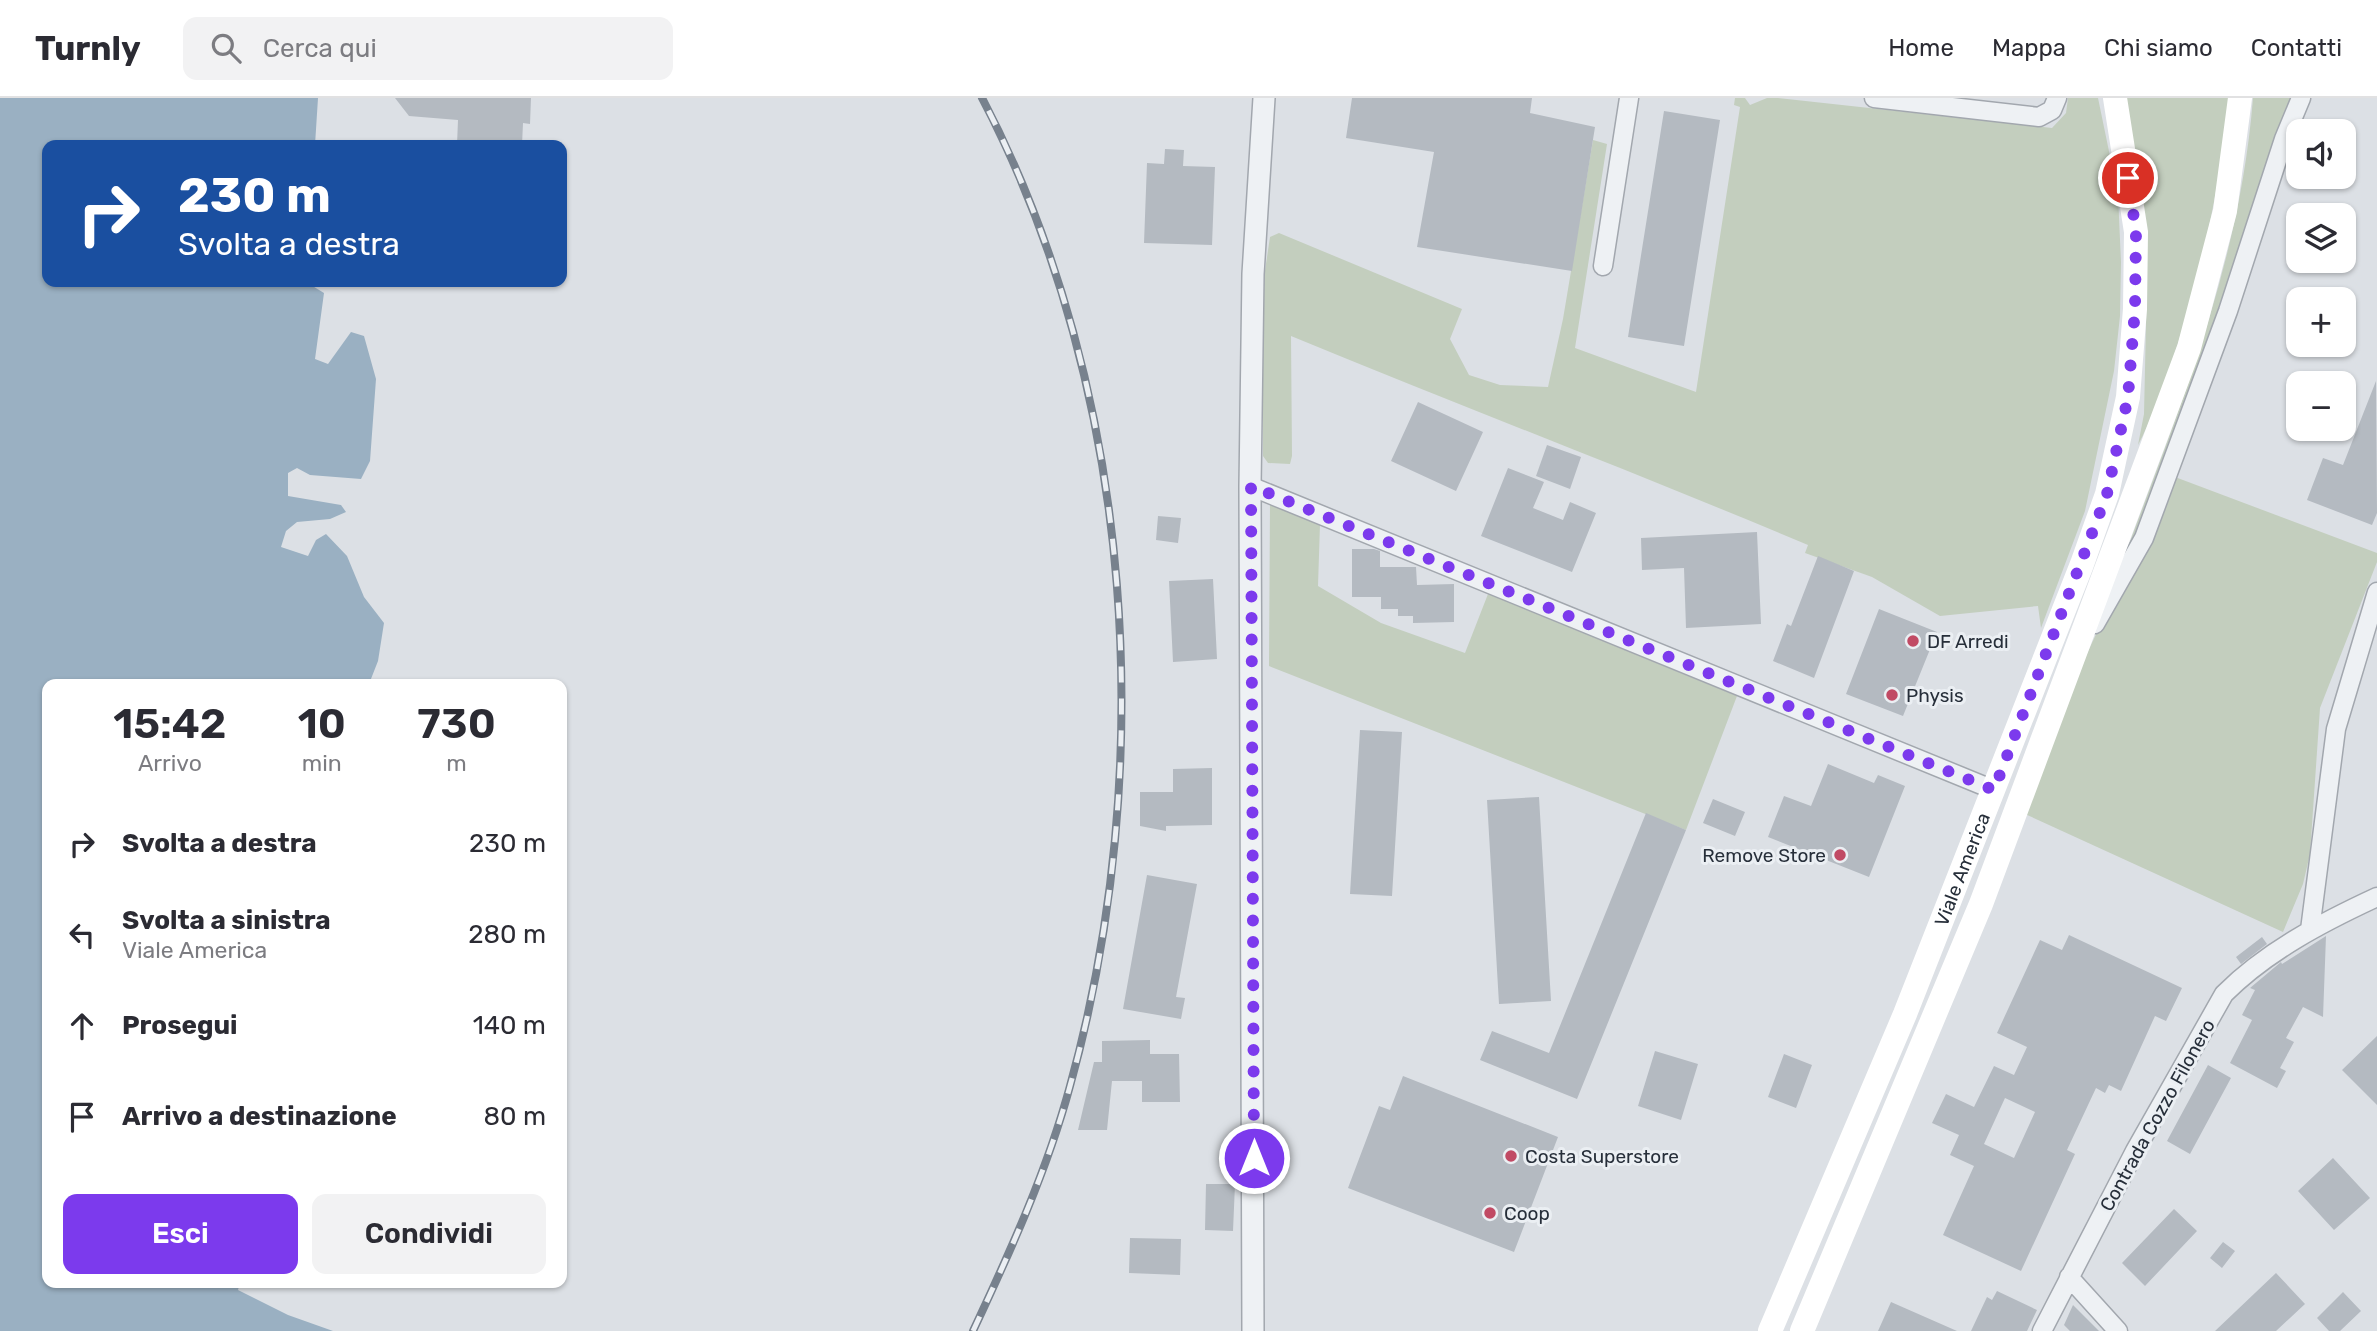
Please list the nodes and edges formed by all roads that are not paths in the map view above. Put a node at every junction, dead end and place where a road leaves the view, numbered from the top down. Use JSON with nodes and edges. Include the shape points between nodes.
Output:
{"nodes":[{"id":1,"x":1264,"y":98,"type":"edge"},
{"id":2,"x":1629,"y":98,"type":"edge"},
{"id":3,"x":1874,"y":98,"type":"edge"},
{"id":4,"x":2057,"y":98,"type":"edge"},
{"id":5,"x":2115,"y":98,"type":"edge"},
{"id":6,"x":2240,"y":98,"type":"edge"},
{"id":7,"x":2301,"y":98,"type":"edge"},
{"id":8,"x":1603,"y":266,"type":"dead end"},
{"id":9,"x":1251,"y":486,"type":"junction"},
{"id":10,"x":2377,"y":592,"type":"edge"},
{"id":11,"x":2069,"y":666,"type":"junction"},
{"id":12,"x":1994,"y":790,"type":"junction"},
{"id":13,"x":2377,"y":897,"type":"edge"},
{"id":14,"x":2310,"y":930,"type":"junction"},
{"id":15,"x":2068,"y":1277,"type":"junction"},
{"id":16,"x":1253,"y":1331,"type":"edge"},
{"id":17,"x":1770,"y":1331,"type":"edge"},
{"id":18,"x":1801,"y":1331,"type":"edge"},
{"id":19,"x":2042,"y":1331,"type":"edge"},
{"id":20,"x":2118,"y":1331,"type":"edge"}],
"edges":[{"from":1,"to":9,"type":"street","via":[[1253,274]]},
{"from":2,"to":8,"type":"street"},
{"from":3,"to":4,"type":"street","via":[[2039,117],[2052,110]]},
{"from":5,"to":12,"type":"main road","name":"Viale America","via":[[2136,232],[2128,397],[2107,494]]},
{"from":6,"to":11,"type":"main road","name":"Viale America","via":[[2225,211],[2189,348]]},
{"from":7,"to":11,"type":"street","via":[[2144,538]]},
{"from":9,"to":12,"type":"street"},
{"from":9,"to":16,"type":"street"},
{"from":10,"to":14,"type":"street","via":[[2336,729]]},
{"from":11,"to":18,"type":"main road","name":"Viale America","via":[[1969,934]]},
{"from":12,"to":17,"type":"main road","name":"Viale America"},
{"from":13,"to":14,"type":"street","name":"Contrada Cozzo Filonero"},
{"from":14,"to":15,"type":"street","name":"Contrada Cozzo Filonero","via":[[2224,994]]},
{"from":15,"to":19,"type":"street","name":"Contrada Cozzo Filonero"},
{"from":15,"to":20,"type":"street"}]}
